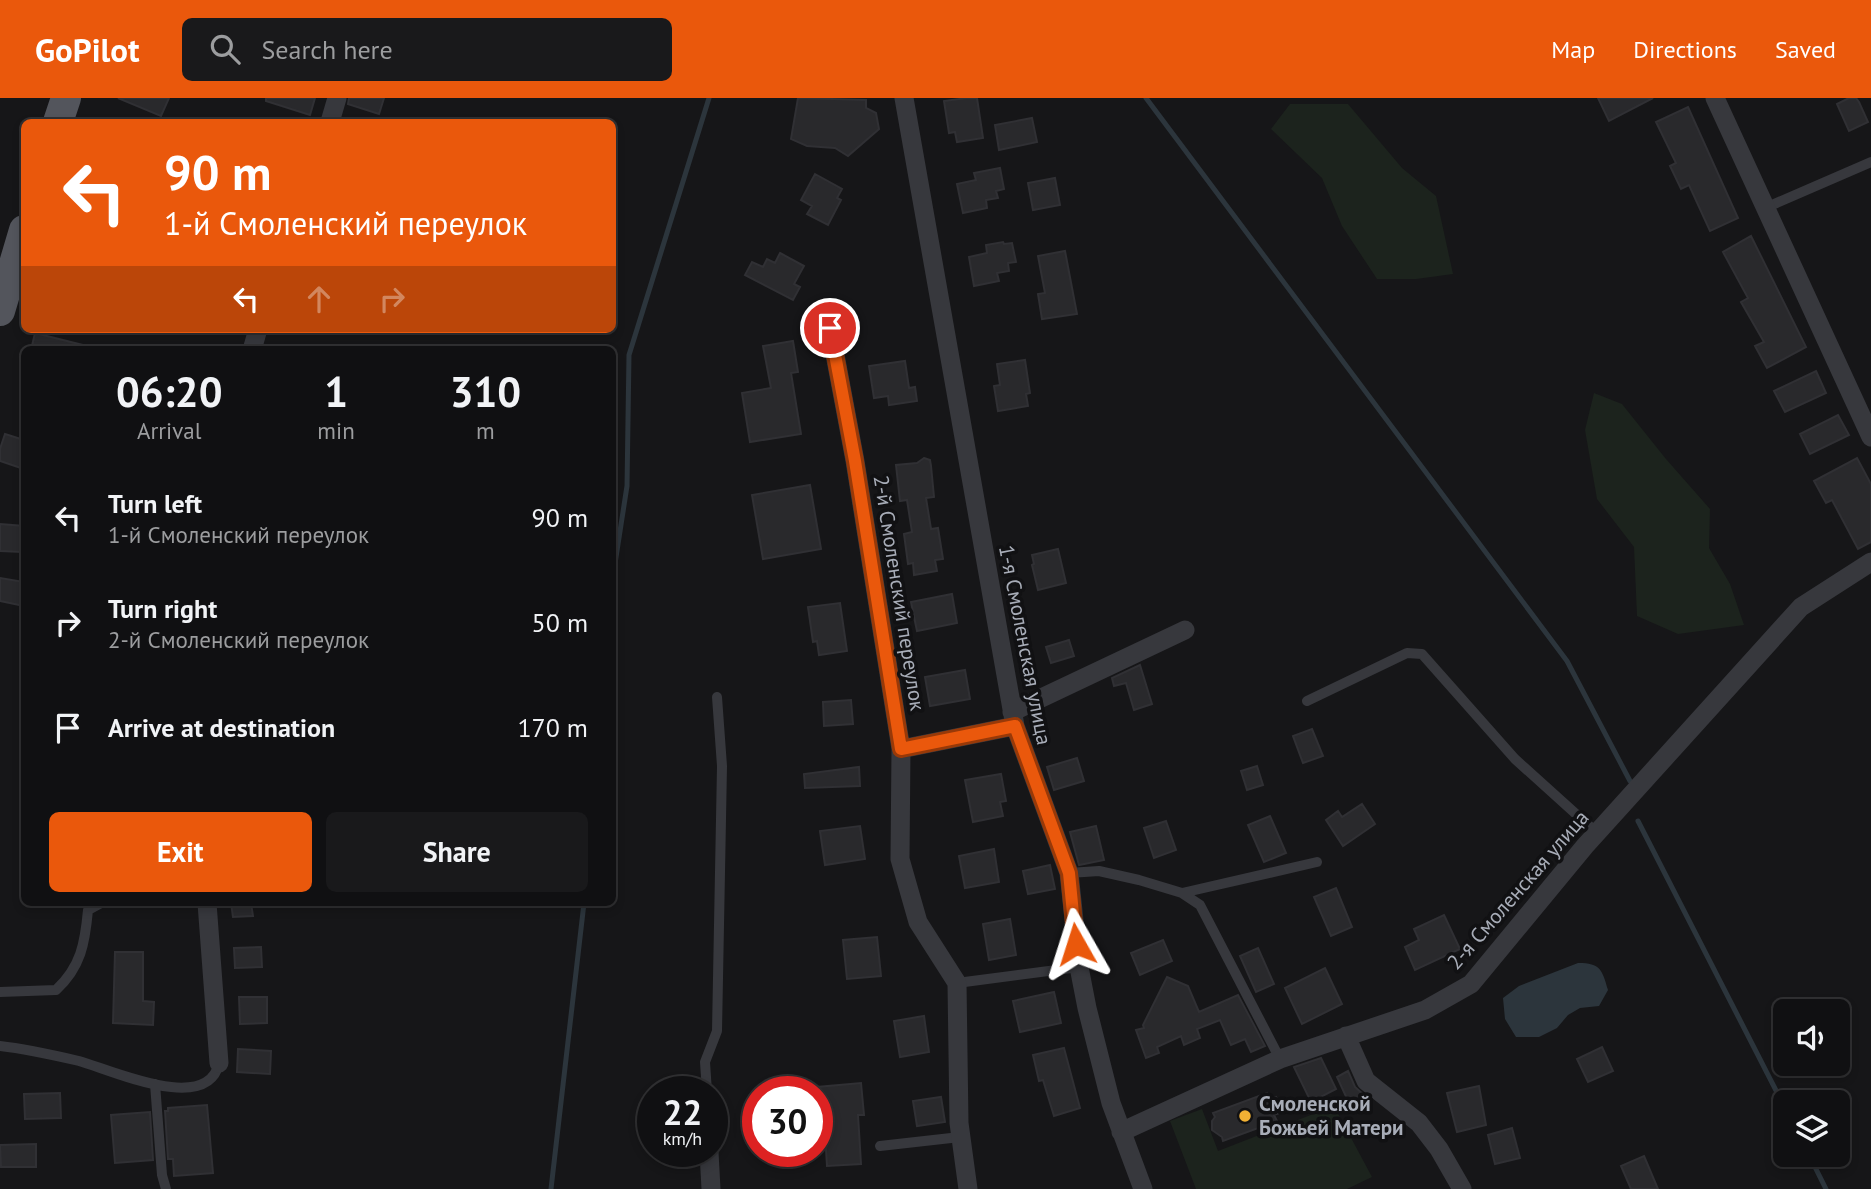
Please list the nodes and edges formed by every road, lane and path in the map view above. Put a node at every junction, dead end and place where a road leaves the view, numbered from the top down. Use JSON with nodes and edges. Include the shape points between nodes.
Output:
{"nodes":[{"id":1,"x":66,"y":98,"type":"edge"},
{"id":2,"x":337,"y":98,"type":"edge"},
{"id":3,"x":904,"y":98,"type":"edge"},
{"id":4,"x":1715,"y":98,"type":"edge"},
{"id":5,"x":59,"y":119,"type":"edge"},
{"id":6,"x":331,"y":119,"type":"edge"},
{"id":7,"x":1871,"y":162,"type":"edge"},
{"id":8,"x":1765,"y":208,"type":"junction"},
{"id":9,"x":21,"y":240,"type":"edge"},
{"id":10,"x":0,"y":312,"type":"edge"},
{"id":11,"x":830,"y":328,"type":"dead end"},
{"id":12,"x":1871,"y":437,"type":"edge"},
{"id":13,"x":1871,"y":562,"type":"edge"},
{"id":14,"x":1185,"y":630,"type":"dead end"},
{"id":15,"x":717,"y":697,"type":"dead end"},
{"id":16,"x":1307,"y":701,"type":"dead end"},
{"id":17,"x":1014,"y":719,"type":"junction"},
{"id":18,"x":901,"y":749,"type":"junction"},
{"id":19,"x":1597,"y":833,"type":"junction"},
{"id":20,"x":1317,"y":862,"type":"dead end"},
{"id":21,"x":1069,"y":873,"type":"junction"},
{"id":22,"x":1182,"y":893,"type":"junction"},
{"id":23,"x":95,"y":906,"type":"edge"},
{"id":24,"x":207,"y":906,"type":"edge"},
{"id":25,"x":1079,"y":967,"type":"junction"},
{"id":26,"x":957,"y":983,"type":"junction"},
{"id":27,"x":0,"y":992,"type":"edge"},
{"id":28,"x":1346,"y":1036,"type":"junction"},
{"id":29,"x":0,"y":1046,"type":"edge"},
{"id":30,"x":1280,"y":1059,"type":"junction"},
{"id":31,"x":219,"y":1063,"type":"joint"},
{"id":32,"x":706,"y":1076,"type":"edge"},
{"id":33,"x":155,"y":1084,"type":"junction"},
{"id":34,"x":1122,"y":1132,"type":"junction"},
{"id":35,"x":960,"y":1137,"type":"junction"},
{"id":36,"x":880,"y":1146,"type":"dead end"},
{"id":37,"x":710,"y":1167,"type":"edge"},
{"id":38,"x":166,"y":1189,"type":"edge"},
{"id":39,"x":711,"y":1189,"type":"edge"},
{"id":40,"x":968,"y":1189,"type":"edge"},
{"id":41,"x":1143,"y":1189,"type":"edge"},
{"id":42,"x":1462,"y":1189,"type":"edge"}],
"edges":[{"from":1,"to":5,"type":"main road"},
{"from":2,"to":6,"type":"street"},
{"from":3,"to":17,"type":"street","name":"1-я Смоленская улица"},
{"from":4,"to":8,"type":"street"},
{"from":7,"to":8,"type":"lane"},
{"from":8,"to":12,"type":"street"},
{"from":9,"to":10,"type":"main road"},
{"from":11,"to":18,"type":"street","name":"2-й Смоленский переулок"},
{"from":13,"to":19,"type":"street","name":"2-я Смоленская улица","via":[[1801,607]]},
{"from":14,"to":17,"type":"street"},
{"from":15,"to":32,"type":"lane","via":[[722,766],[717,1031],[705,1062]]},
{"from":16,"to":19,"type":"lane","via":[[1407,653],[1422,654],[1515,759]]},
{"from":17,"to":18,"type":"street"},
{"from":17,"to":21,"type":"street","name":"1-я Смоленская улица"},
{"from":18,"to":26,"type":"street","name":"2-й Смоленский переулок","via":[[900,859],[918,922]]},
{"from":19,"to":28,"type":"street","name":"2-я Смоленская улица","via":[[1471,984],[1425,1010]]},
{"from":20,"to":22,"type":"lane"},
{"from":21,"to":22,"type":"lane","via":[[1099,871]]},
{"from":21,"to":25,"type":"street","name":"1-я Смоленская улица"},
{"from":22,"to":30,"type":"lane","via":[[1200,905]]},
{"from":23,"to":27,"type":"lane","via":[[88,910],[82,952],[71,977],[57,990]]},
{"from":24,"to":31,"type":"street"},
{"from":25,"to":26,"type":"lane"},
{"from":25,"to":34,"type":"street","name":"1-я Смоленская улица"},
{"from":26,"to":35,"type":"street"},
{"from":28,"to":30,"type":"street","name":"2-я Смоленская улица"},
{"from":28,"to":42,"type":"street","via":[[1366,1081],[1419,1123]]},
{"from":29,"to":33,"type":"lane","via":[[79,1061]]},
{"from":30,"to":34,"type":"street","name":"2-я Смоленская улица"},
{"from":31,"to":33,"type":"lane","via":[[217,1073],[203,1084],[184,1088]]},
{"from":33,"to":38,"type":"lane"},
{"from":34,"to":41,"type":"street","name":"1-я Смоленская улица"},
{"from":35,"to":36,"type":"lane"},
{"from":35,"to":40,"type":"street"},
{"from":37,"to":39,"type":"street"}]}
